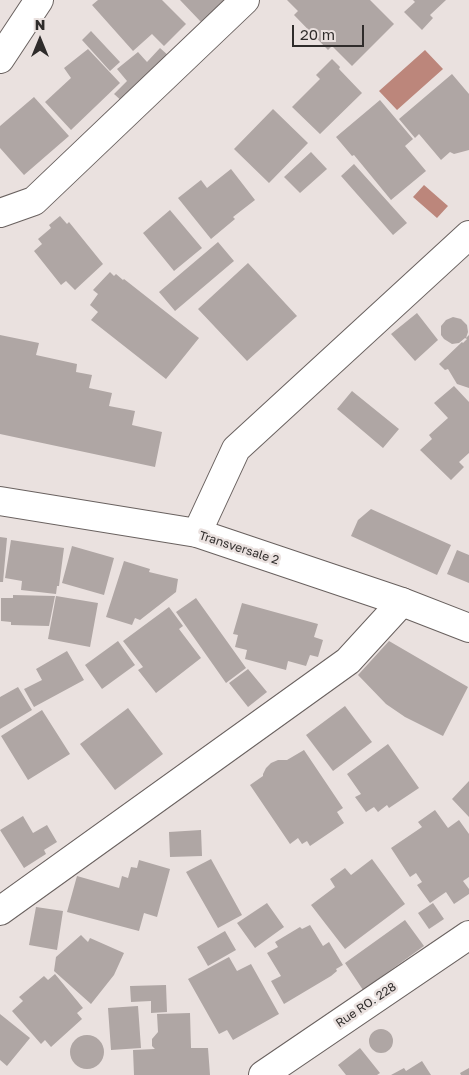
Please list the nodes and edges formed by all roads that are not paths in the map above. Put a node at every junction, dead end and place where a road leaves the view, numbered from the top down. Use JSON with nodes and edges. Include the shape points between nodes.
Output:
{"nodes":[{"id":1,"x":39,"y":0,"type":"edge"},
{"id":2,"x":244,"y":0,"type":"edge"},
{"id":3,"x":0,"y":59,"type":"edge"},
{"id":4,"x":0,"y":213,"type":"edge"},
{"id":5,"x":469,"y":235,"type":"edge"},
{"id":6,"x":0,"y":502,"type":"edge"},
{"id":7,"x":197,"y":533,"type":"junction"},
{"id":8,"x":402,"y":602,"type":"junction"},
{"id":9,"x":469,"y":628,"type":"edge"},
{"id":10,"x":0,"y":911,"type":"edge"},
{"id":11,"x":469,"y":935,"type":"edge"},
{"id":12,"x":263,"y":1075,"type":"edge"}],
"edges":[{"from":1,"to":3,"type":"street"},
{"from":2,"to":4,"type":"street","via":[[34,201]]},
{"from":5,"to":7,"type":"street","via":[[236,449]]},
{"from":6,"to":7,"type":"street","name":"Transversale 2"},
{"from":7,"to":8,"type":"street","name":"Transversale 2"},
{"from":8,"to":9,"type":"street","name":"Transversale 2"},
{"from":8,"to":10,"type":"street","via":[[348,661]]},
{"from":11,"to":12,"type":"street","name":"Rue RO. 228"}]}
